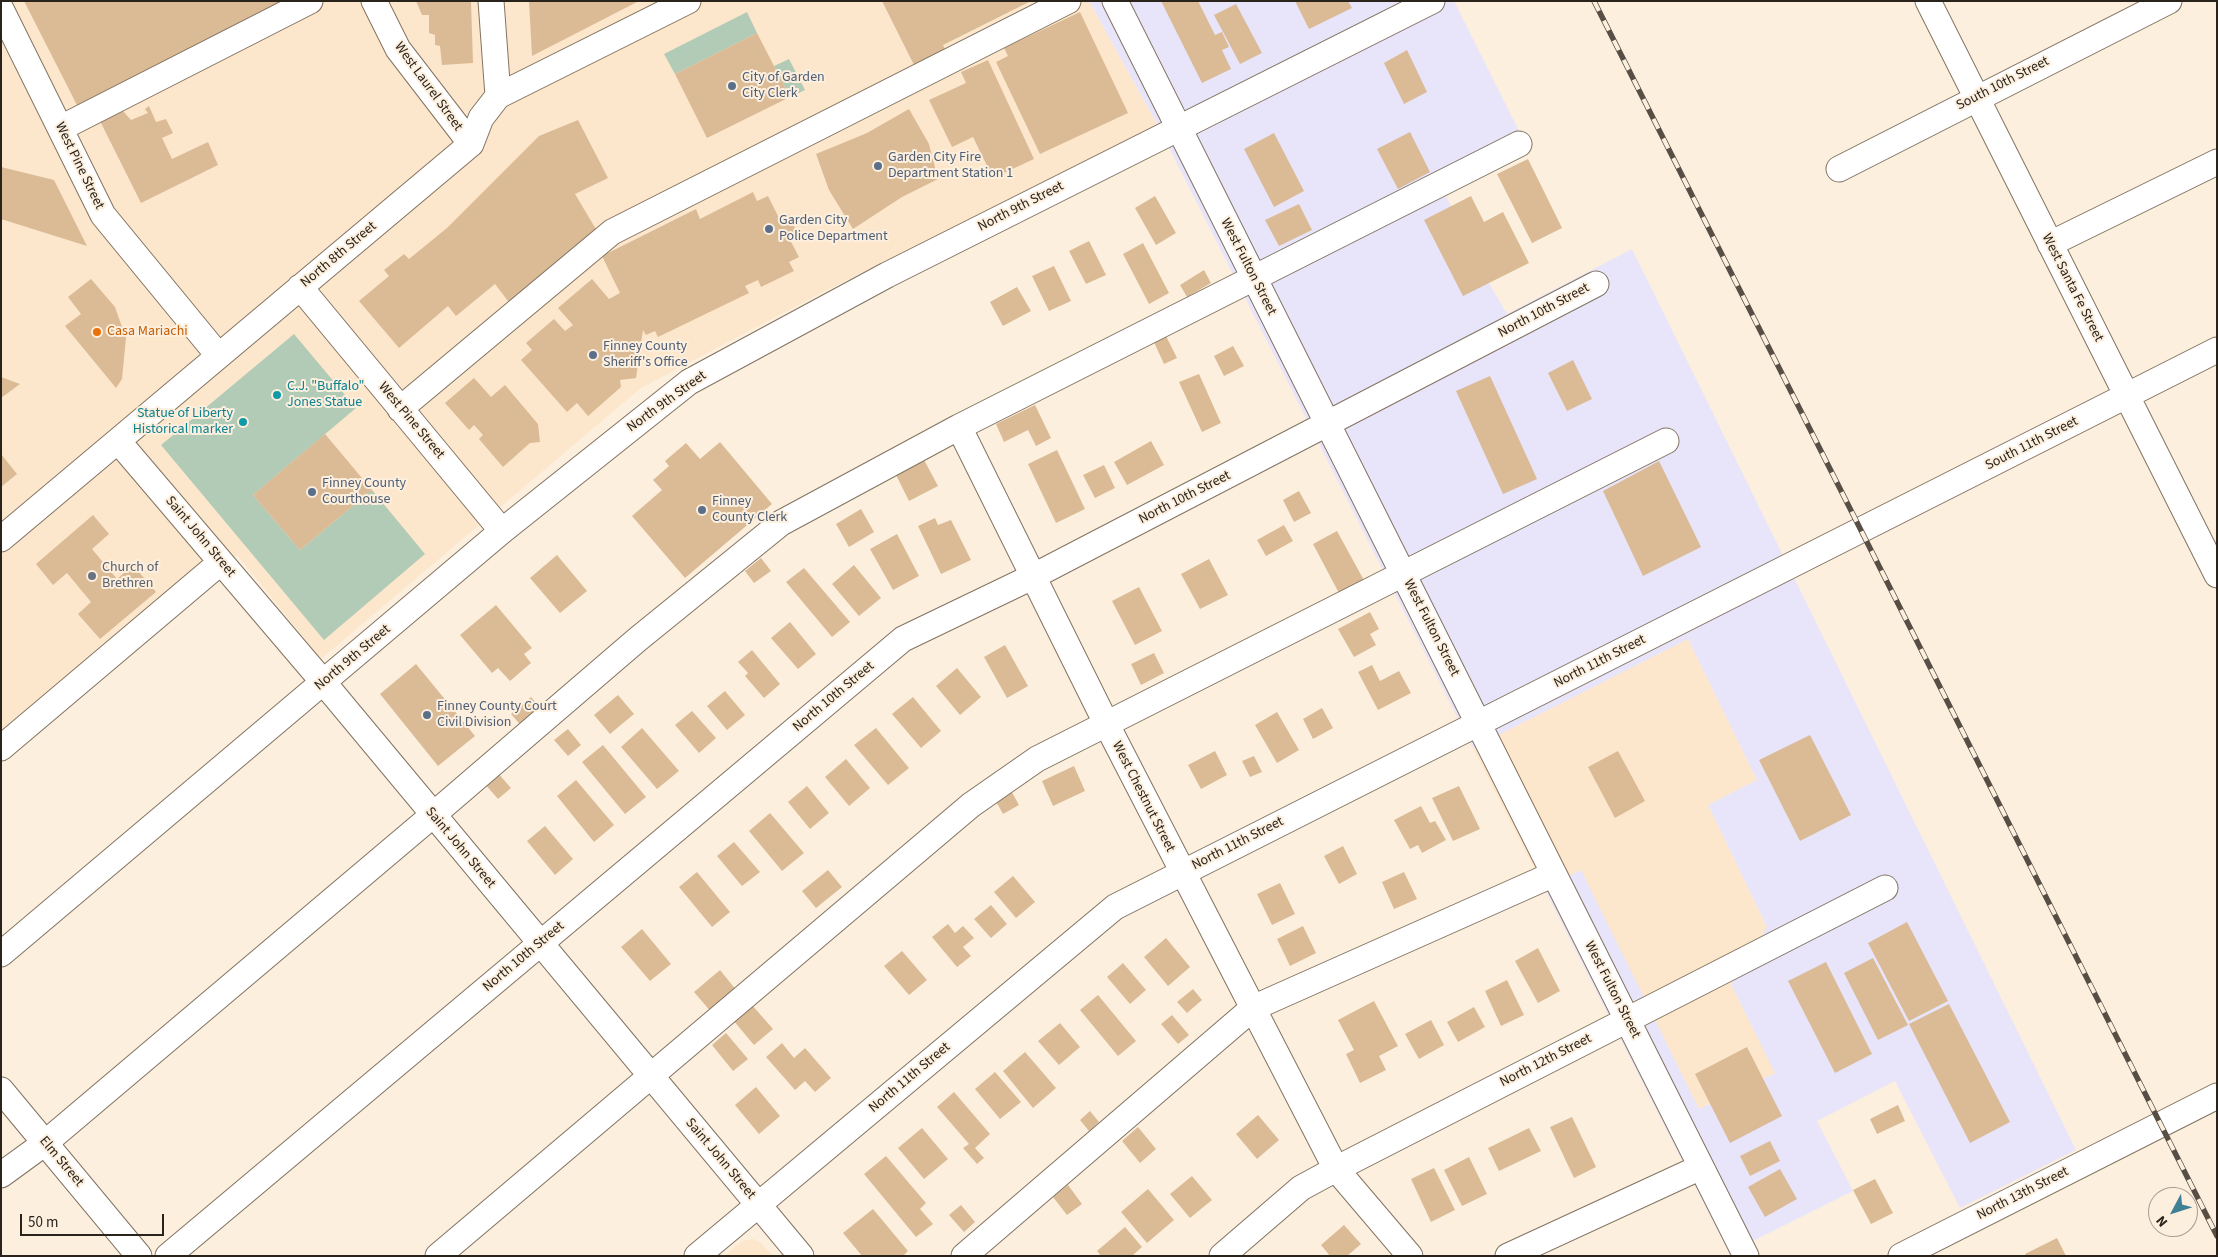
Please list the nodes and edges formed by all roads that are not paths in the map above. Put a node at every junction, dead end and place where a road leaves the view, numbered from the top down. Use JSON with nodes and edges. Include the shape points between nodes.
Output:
{"nodes":[{"id":1,"x":310,"y":1,"type":"edge"},
{"id":2,"x":374,"y":1,"type":"edge"},
{"id":3,"x":491,"y":1,"type":"edge"},
{"id":4,"x":688,"y":1,"type":"edge"},
{"id":5,"x":1068,"y":1,"type":"edge"},
{"id":6,"x":1115,"y":1,"type":"edge"},
{"id":7,"x":1432,"y":1,"type":"edge"},
{"id":8,"x":1928,"y":1,"type":"edge"},
{"id":9,"x":2169,"y":1,"type":"edge"},
{"id":10,"x":1,"y":9,"type":"edge"},
{"id":11,"x":10,"y":50,"type":"edge"},
{"id":12,"x":498,"y":96,"type":"junction"},
{"id":13,"x":1976,"y":97,"type":"junction"},
{"id":14,"x":61,"y":128,"type":"junction"},
{"id":15,"x":1178,"y":128,"type":"junction"},
{"id":16,"x":471,"y":144,"type":"junction"},
{"id":17,"x":1519,"y":144,"type":"dead end"},
{"id":18,"x":2217,"y":162,"type":"edge"},
{"id":19,"x":1839,"y":169,"type":"dead end"},
{"id":20,"x":2050,"y":244,"type":"junction"},
{"id":21,"x":1254,"y":279,"type":"junction"},
{"id":22,"x":1596,"y":284,"type":"dead end"},
{"id":23,"x":300,"y":288,"type":"junction"},
{"id":24,"x":2217,"y":350,"type":"edge"},
{"id":25,"x":218,"y":355,"type":"junction"},
{"id":26,"x":2127,"y":396,"type":"junction"},
{"id":27,"x":400,"y":409,"type":"junction"},
{"id":28,"x":1328,"y":424,"type":"junction"},
{"id":29,"x":959,"y":428,"type":"junction"},
{"id":30,"x":118,"y":441,"type":"junction"},
{"id":31,"x":1666,"y":441,"type":"dead end"},
{"id":32,"x":502,"y":531,"type":"junction"},
{"id":33,"x":1848,"y":537,"type":"joint"},
{"id":34,"x":2208,"y":538,"type":"edge"},
{"id":35,"x":1,"y":539,"type":"edge"},
{"id":36,"x":221,"y":562,"type":"junction"},
{"id":37,"x":1404,"y":575,"type":"junction"},
{"id":38,"x":2217,"y":575,"type":"edge"},
{"id":39,"x":1032,"y":577,"type":"junction"},
{"id":40,"x":324,"y":683,"type":"junction"},
{"id":41,"x":1478,"y":723,"type":"junction"},
{"id":42,"x":1107,"y":725,"type":"junction"},
{"id":43,"x":1,"y":748,"type":"edge"},
{"id":44,"x":433,"y":815,"type":"junction"},
{"id":45,"x":1182,"y":872,"type":"junction"},
{"id":46,"x":1554,"y":874,"type":"junction"},
{"id":47,"x":1885,"y":888,"type":"dead end"},
{"id":48,"x":540,"y":944,"type":"junction"},
{"id":49,"x":1,"y":954,"type":"edge"},
{"id":50,"x":1253,"y":1008,"type":"junction"},
{"id":51,"x":1627,"y":1019,"type":"junction"},
{"id":52,"x":650,"y":1076,"type":"junction"},
{"id":53,"x":1,"y":1090,"type":"edge"},
{"id":54,"x":2217,"y":1096,"type":"edge"},
{"id":55,"x":45,"y":1143,"type":"junction"},
{"id":56,"x":1701,"y":1167,"type":"junction"},
{"id":57,"x":1336,"y":1169,"type":"junction"},
{"id":58,"x":1,"y":1175,"type":"edge"},
{"id":59,"x":758,"y":1204,"type":"junction"},
{"id":60,"x":139,"y":1256,"type":"edge"},
{"id":61,"x":168,"y":1256,"type":"edge"},
{"id":62,"x":438,"y":1256,"type":"edge"},
{"id":63,"x":697,"y":1256,"type":"edge"},
{"id":64,"x":801,"y":1256,"type":"edge"},
{"id":65,"x":964,"y":1256,"type":"edge"},
{"id":66,"x":1222,"y":1256,"type":"edge"},
{"id":67,"x":1410,"y":1256,"type":"edge"},
{"id":68,"x":1508,"y":1256,"type":"edge"},
{"id":69,"x":1746,"y":1256,"type":"edge"},
{"id":70,"x":1900,"y":1256,"type":"edge"}],
"edges":[{"from":1,"to":14,"type":"street"},
{"from":2,"to":16,"type":"street","name":"West Laurel Street","via":[[398,49]]},
{"from":3,"to":12,"type":"street"},
{"from":4,"to":12,"type":"street","name":"North 8th Street"},
{"from":5,"to":27,"type":"street","via":[[612,232]]},
{"from":6,"to":15,"type":"street","name":"West Fulton Street"},
{"from":7,"to":15,"type":"street","name":"North 9th Street"},
{"from":8,"to":13,"type":"street","name":"West Santa Fe Street"},
{"from":9,"to":13,"type":"street","name":"South 10th Street"},
{"from":10,"to":11,"type":"street","name":"West Pine Street"},
{"from":11,"to":14,"type":"street","name":"West Pine Street"},
{"from":12,"to":16,"type":"street","name":"North 8th Street","via":[[481,118]]},
{"from":13,"to":19,"type":"street","name":"South 10th Street"},
{"from":13,"to":20,"type":"street","name":"West Santa Fe Street"},
{"from":14,"to":25,"type":"street","name":"West Pine Street","via":[[103,215]]},
{"from":15,"to":21,"type":"street","name":"West Fulton Street"},
{"from":15,"to":32,"type":"street","name":"North 9th Street","via":[[887,275],[689,382]]},
{"from":16,"to":23,"type":"street","name":"North 8th Street"},
{"from":17,"to":21,"type":"street"},
{"from":18,"to":20,"type":"street"},
{"from":20,"to":26,"type":"street","name":"West Santa Fe Street"},
{"from":21,"to":28,"type":"street","name":"West Fulton Street"},
{"from":21,"to":29,"type":"street"},
{"from":22,"to":28,"type":"street","name":"North 10th Street"},
{"from":23,"to":25,"type":"street","name":"North 8th Street"},
{"from":23,"to":27,"type":"street","name":"West Pine Street"},
{"from":24,"to":26,"type":"street","name":"South 11th Street"},
{"from":25,"to":30,"type":"street","name":"North 8th Street"},
{"from":26,"to":33,"type":"street","name":"South 11th Street"},
{"from":26,"to":34,"type":"street","name":"West Santa Fe Street"},
{"from":27,"to":32,"type":"street","name":"West Pine Street"},
{"from":28,"to":37,"type":"street","name":"West Fulton Street"},
{"from":28,"to":39,"type":"street","name":"North 10th Street"},
{"from":29,"to":39,"type":"street","name":"West Chestnut Street"},
{"from":29,"to":44,"type":"street","via":[[781,523],[638,639]]},
{"from":30,"to":35,"type":"street","name":"North 8th Street"},
{"from":30,"to":36,"type":"street","name":"Saint John Street"},
{"from":31,"to":37,"type":"street"},
{"from":32,"to":40,"type":"street","name":"North 9th Street"},
{"from":33,"to":41,"type":"street","name":"North 11th Street"},
{"from":34,"to":38,"type":"street","name":"West Santa Fe Street"},
{"from":36,"to":40,"type":"street","name":"Saint John Street"},
{"from":36,"to":43,"type":"street"},
{"from":37,"to":41,"type":"street","name":"West Fulton Street"},
{"from":37,"to":42,"type":"street"},
{"from":39,"to":42,"type":"street","name":"West Chestnut Street"},
{"from":39,"to":48,"type":"street","name":"North 10th Street","via":[[903,639]]},
{"from":40,"to":44,"type":"street","name":"Saint John Street"},
{"from":40,"to":49,"type":"street","name":"North 9th Street"},
{"from":41,"to":45,"type":"street","name":"North 11th Street"},
{"from":41,"to":46,"type":"street","name":"West Fulton Street"},
{"from":42,"to":45,"type":"street","name":"West Chestnut Street"},
{"from":42,"to":52,"type":"street","via":[[1038,759],[971,805]]},
{"from":44,"to":48,"type":"street","name":"Saint John Street"},
{"from":44,"to":55,"type":"street"},
{"from":45,"to":50,"type":"street","name":"West Chestnut Street"},
{"from":45,"to":59,"type":"street","name":"North 11th Street","via":[[1115,907]]},
{"from":46,"to":50,"type":"street"},
{"from":46,"to":51,"type":"street","name":"West Fulton Street"},
{"from":47,"to":51,"type":"street","name":"North 12th Street"},
{"from":48,"to":52,"type":"street","name":"Saint John Street"},
{"from":48,"to":61,"type":"street","name":"North 10th Street"},
{"from":50,"to":57,"type":"street","name":"West Chestnut Street"},
{"from":50,"to":65,"type":"street"},
{"from":51,"to":56,"type":"street","name":"West Fulton Street"},
{"from":51,"to":57,"type":"street","name":"North 12th Street"},
{"from":52,"to":59,"type":"street","name":"Saint John Street"},
{"from":52,"to":62,"type":"street"},
{"from":53,"to":55,"type":"street","name":"Elm Street"},
{"from":54,"to":70,"type":"street","name":"North 13th Street"},
{"from":55,"to":58,"type":"street"},
{"from":55,"to":60,"type":"street","name":"Elm Street"},
{"from":56,"to":68,"type":"street"},
{"from":56,"to":69,"type":"street","name":"West Fulton Street"},
{"from":57,"to":66,"type":"street","name":"North 12th Street","via":[[1301,1188]]},
{"from":57,"to":67,"type":"street","name":"West Chestnut Street"},
{"from":59,"to":63,"type":"street","name":"North 11th Street"},
{"from":59,"to":64,"type":"street","name":"Saint John Street"}]}
